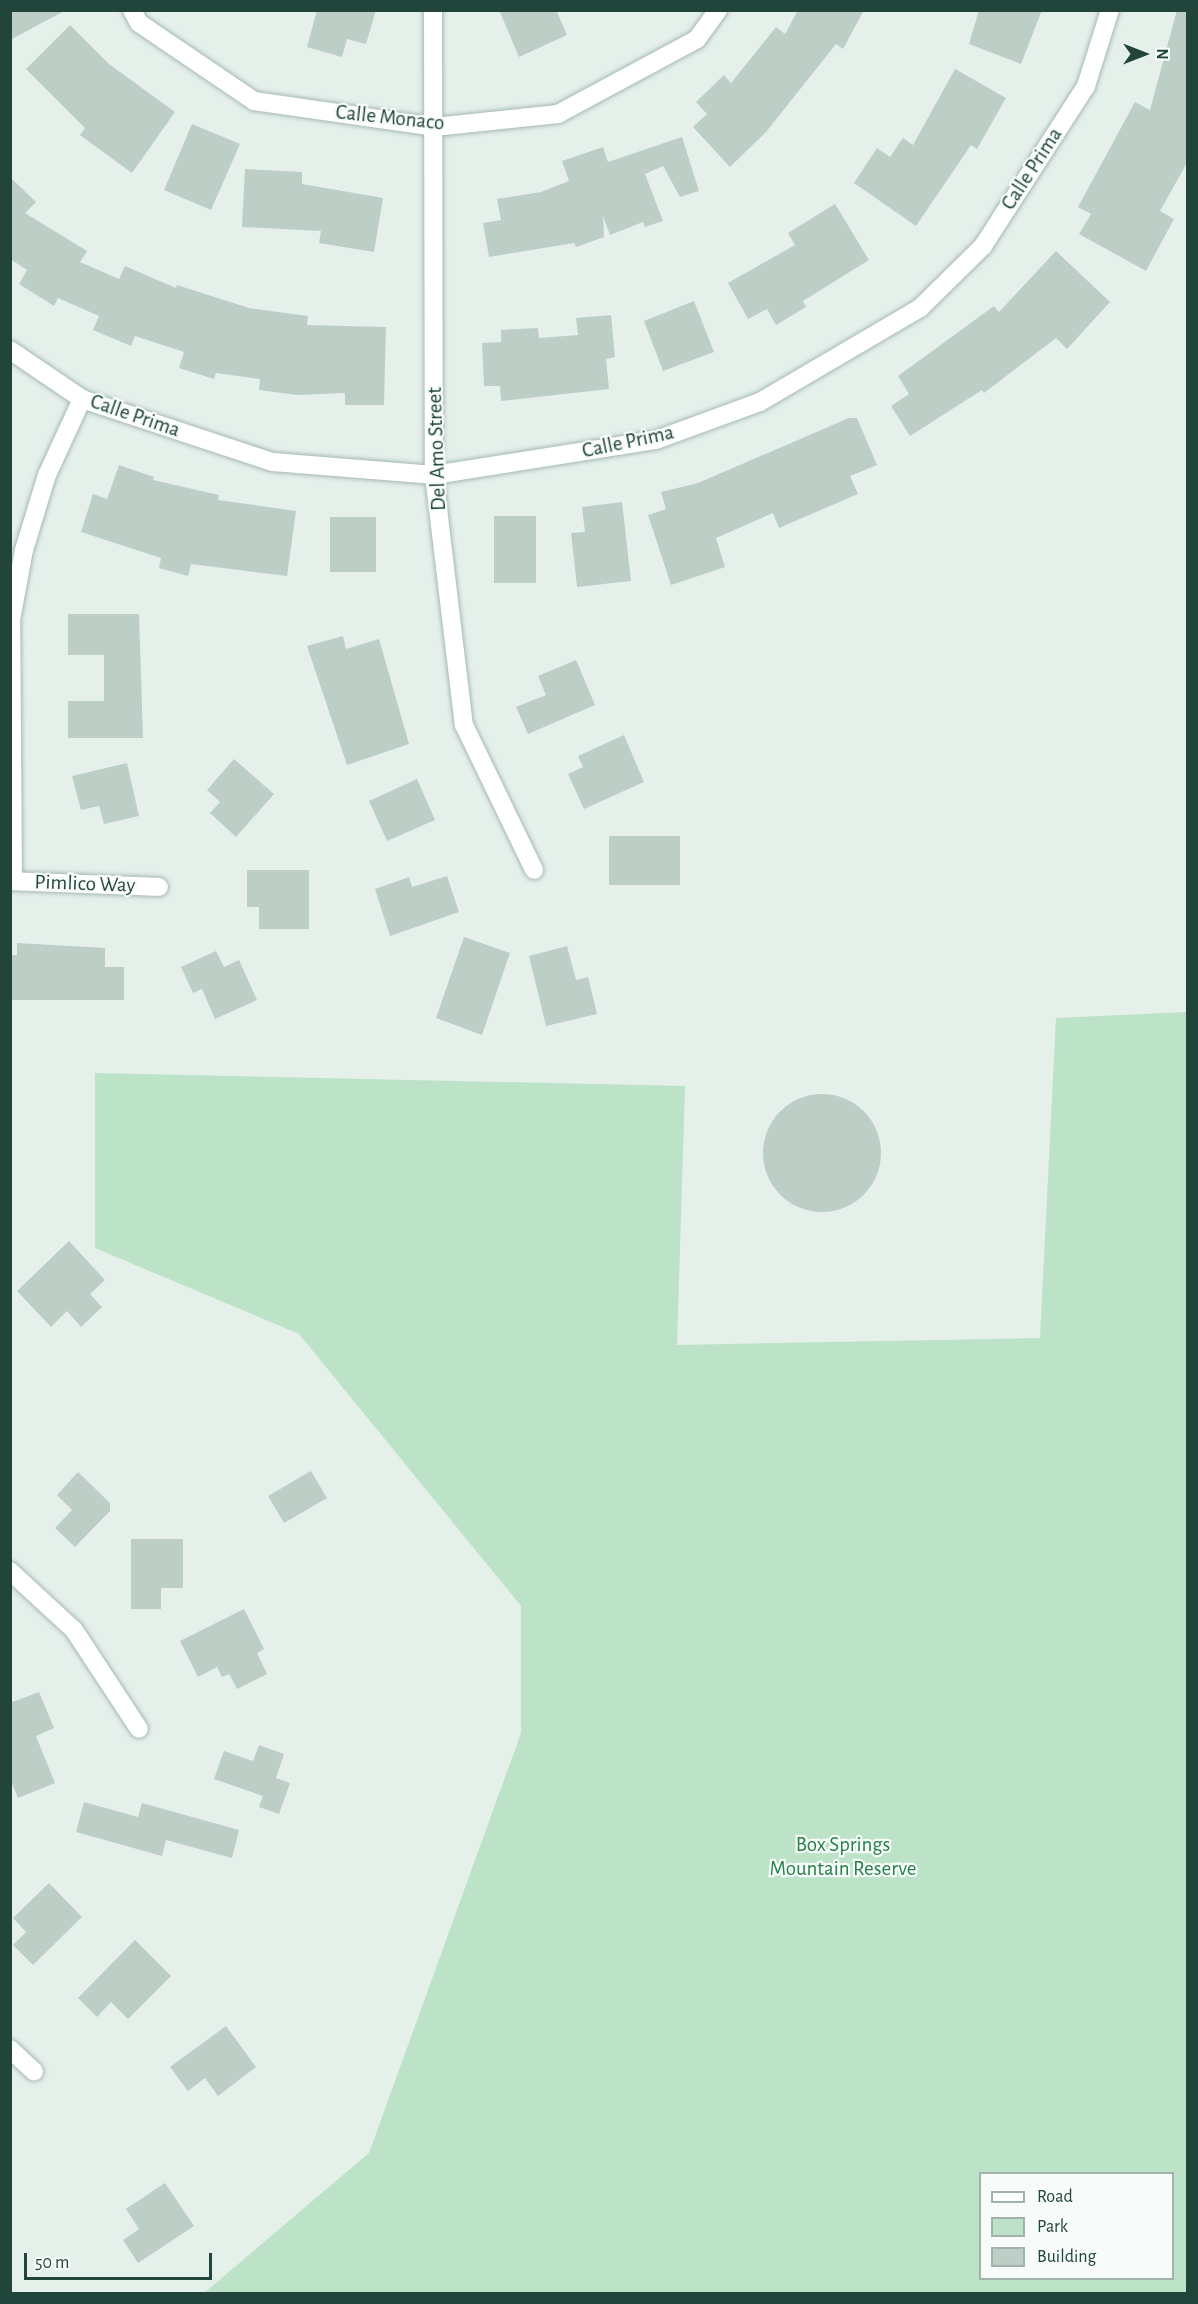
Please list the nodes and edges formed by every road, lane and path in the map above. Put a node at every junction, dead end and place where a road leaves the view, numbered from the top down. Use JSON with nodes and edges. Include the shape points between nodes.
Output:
{"nodes":[{"id":1,"x":132,"y":10,"type":"edge"},
{"id":2,"x":434,"y":10,"type":"edge"},
{"id":3,"x":718,"y":10,"type":"edge"},
{"id":4,"x":1110,"y":10,"type":"edge"},
{"id":5,"x":434,"y":127,"type":"junction"},
{"id":6,"x":10,"y":350,"type":"edge"},
{"id":7,"x":82,"y":399,"type":"junction"},
{"id":8,"x":434,"y":475,"type":"junction"},
{"id":9,"x":534,"y":870,"type":"dead end"},
{"id":10,"x":12,"y":881,"type":"edge"},
{"id":11,"x":159,"y":887,"type":"dead end"},
{"id":12,"x":10,"y":1570,"type":"edge"},
{"id":13,"x":140,"y":1729,"type":"dead end"},
{"id":14,"x":10,"y":2049,"type":"edge"},
{"id":15,"x":34,"y":2071,"type":"dead end"}],
"edges":[{"from":1,"to":5,"type":"street","name":"Calle Monaco","via":[[140,22],[254,101]]},
{"from":2,"to":5,"type":"street","name":"Del Amo Street"},
{"from":3,"to":5,"type":"street","name":"Calle Monaco","via":[[697,39],[558,114]]},
{"from":4,"to":8,"type":"street","name":"Calle Prima","via":[[1086,86],[983,246],[920,308],[760,402],[656,440]]},
{"from":5,"to":8,"type":"street","name":"Del Amo Street"},
{"from":6,"to":7,"type":"street","name":"Calle Prima"},
{"from":7,"to":8,"type":"street","name":"Calle Prima","via":[[273,462]]},
{"from":7,"to":10,"type":"street","via":[[46,475],[24,550],[11,620]]},
{"from":8,"to":9,"type":"street","name":"Del Amo Street","via":[[464,724]]},
{"from":10,"to":11,"type":"street","name":"Pimlico Way"},
{"from":12,"to":13,"type":"street","via":[[75,1630]]},
{"from":14,"to":15,"type":"street"}]}
